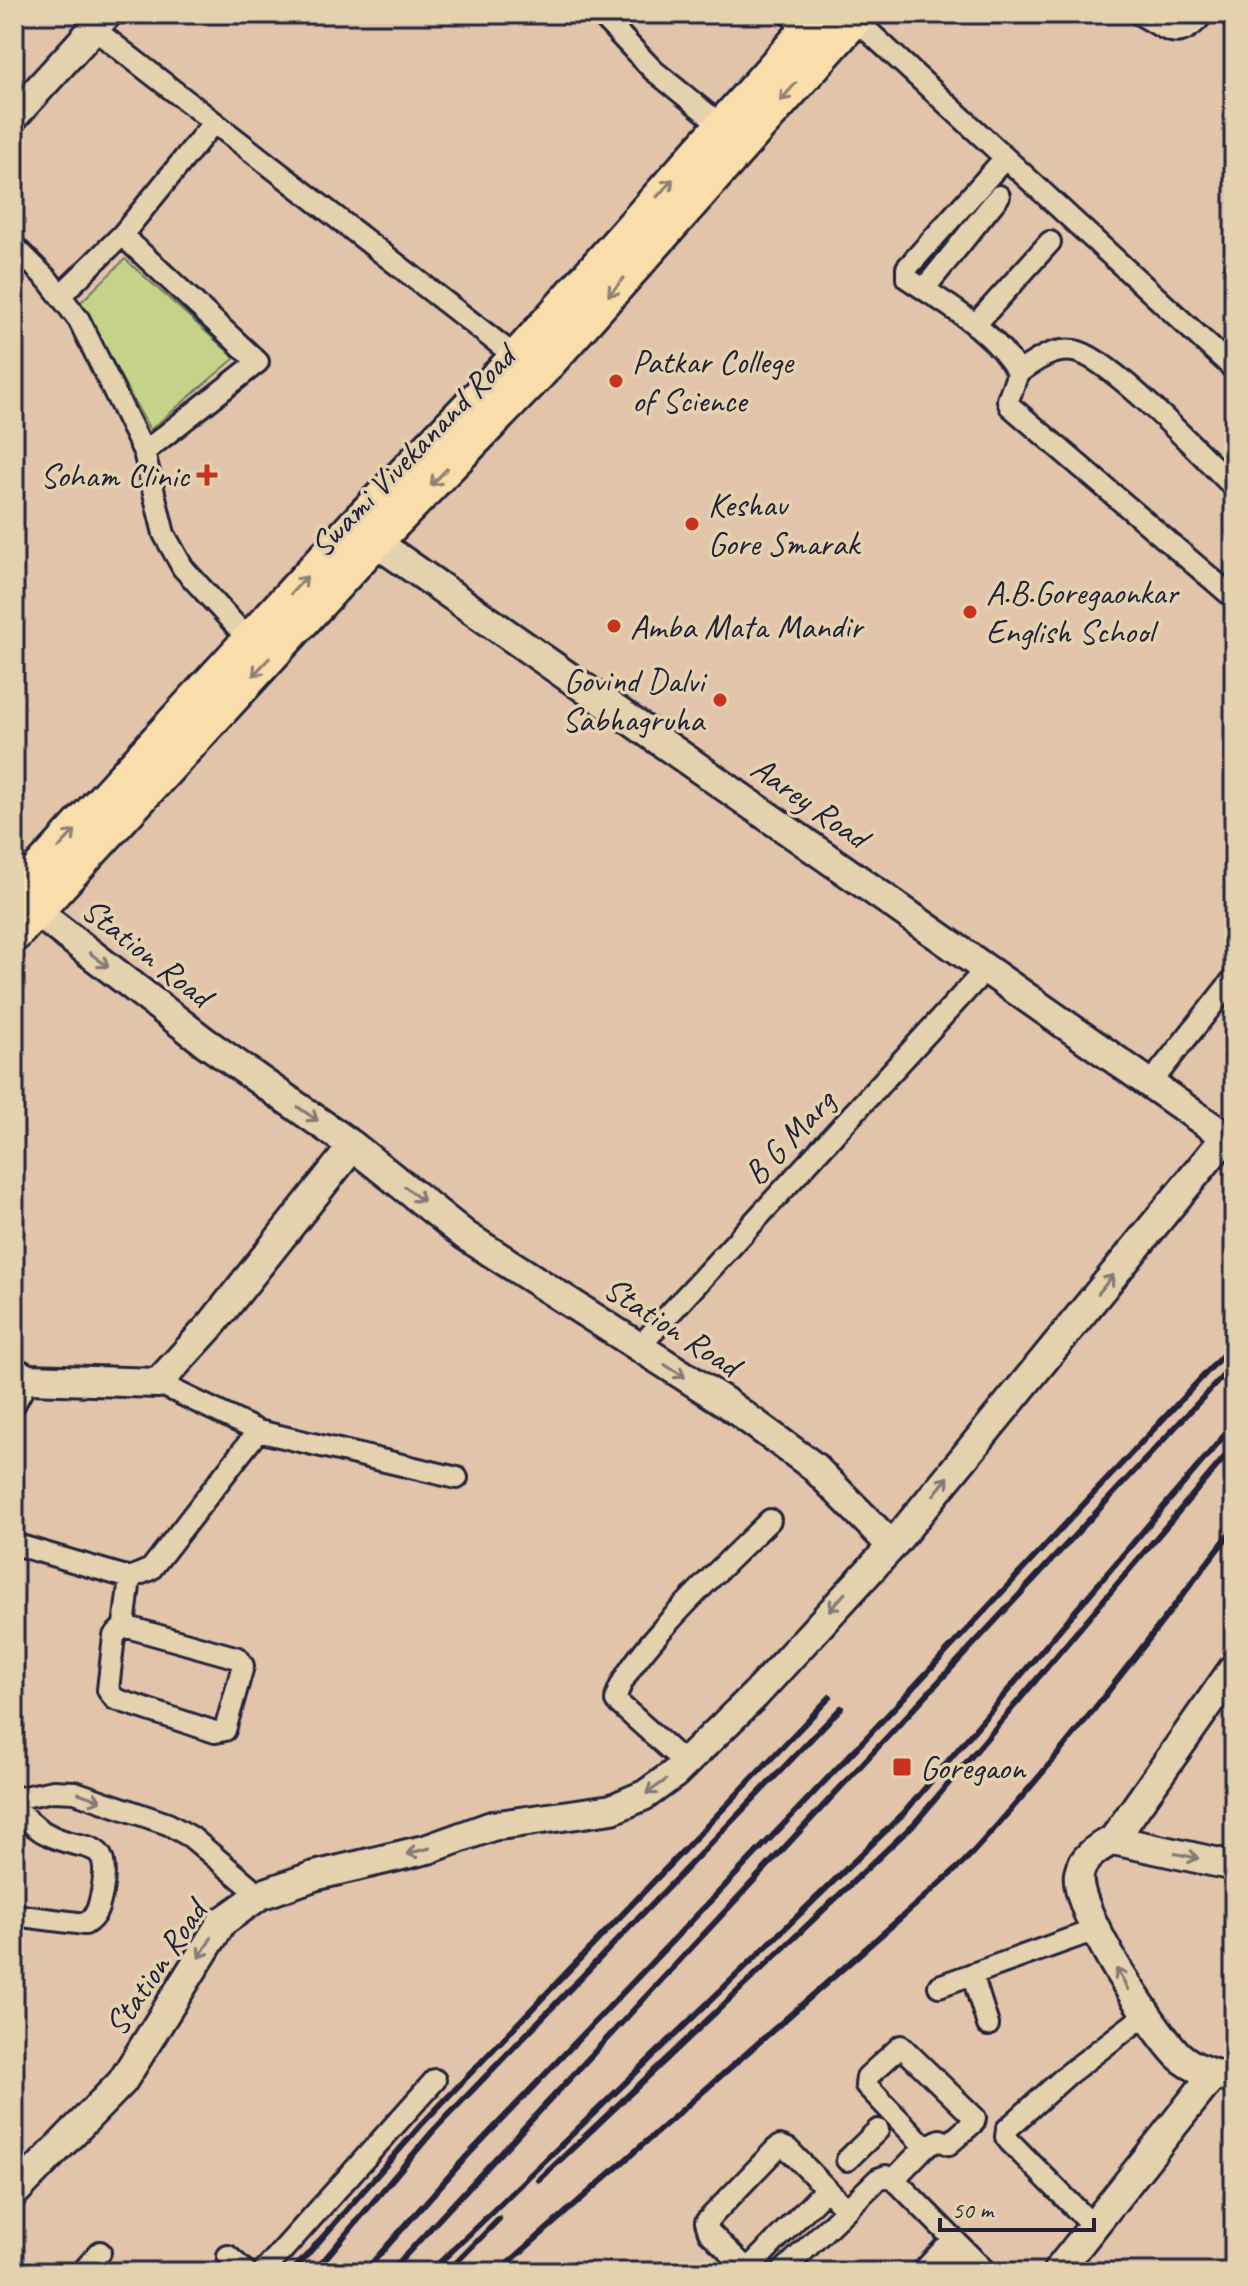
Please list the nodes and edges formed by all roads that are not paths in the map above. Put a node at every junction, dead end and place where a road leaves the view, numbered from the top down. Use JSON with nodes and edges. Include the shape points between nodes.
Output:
{"nodes":[{"id":1,"x":600,"y":14,"type":"edge"},
{"id":2,"x":1139,"y":14,"type":"edge"},
{"id":3,"x":1203,"y":14,"type":"edge"},
{"id":4,"x":857,"y":16,"type":"edge"},
{"id":5,"x":96,"y":19,"type":"edge"},
{"id":6,"x":811,"y":26,"type":"edge"},
{"id":7,"x":14,"y":116,"type":"edge"},
{"id":8,"x":214,"y":122,"type":"junction"},
{"id":9,"x":721,"y":125,"type":"junction"},
{"id":10,"x":1005,"y":158,"type":"junction"},
{"id":11,"x":999,"y":196,"type":"dead end"},
{"id":12,"x":122,"y":235,"type":"junction"},
{"id":13,"x":1050,"y":242,"type":"dead end"},
{"id":14,"x":14,"y":246,"type":"edge"},
{"id":15,"x":924,"y":289,"type":"junction"},
{"id":16,"x":60,"y":296,"type":"junction"},
{"id":17,"x":975,"y":325,"type":"junction"},
{"id":18,"x":516,"y":357,"type":"junction"},
{"id":19,"x":1234,"y":369,"type":"edge"},
{"id":20,"x":1018,"y":373,"type":"junction"},
{"id":21,"x":144,"y":452,"type":"junction"},
{"id":22,"x":1234,"y":487,"type":"edge"},
{"id":23,"x":365,"y":534,"type":"junction"},
{"id":24,"x":1233,"y":594,"type":"edge"},
{"id":25,"x":249,"y":640,"type":"junction"},
{"id":26,"x":26,"y":904,"type":"edge"},
{"id":27,"x":14,"y":936,"type":"edge"},
{"id":28,"x":986,"y":969,"type":"junction"},
{"id":29,"x":1234,"y":978,"type":"edge"},
{"id":30,"x":1150,"y":1084,"type":"junction"},
{"id":31,"x":1230,"y":1140,"type":"edge"},
{"id":32,"x":353,"y":1146,"type":"junction"},
{"id":33,"x":639,"y":1347,"type":"junction"},
{"id":34,"x":21,"y":1376,"type":"edge"},
{"id":35,"x":158,"y":1383,"type":"junction"},
{"id":36,"x":14,"y":1405,"type":"edge"},
{"id":37,"x":258,"y":1431,"type":"junction"},
{"id":38,"x":457,"y":1478,"type":"dead end"},
{"id":39,"x":770,"y":1520,"type":"dead end"},
{"id":40,"x":14,"y":1544,"type":"edge"},
{"id":41,"x":892,"y":1546,"type":"junction"},
{"id":42,"x":130,"y":1578,"type":"junction"},
{"id":43,"x":124,"y":1626,"type":"junction"},
{"id":44,"x":1234,"y":1668,"type":"edge"},
{"id":45,"x":685,"y":1763,"type":"junction"},
{"id":46,"x":14,"y":1799,"type":"edge"},
{"id":47,"x":14,"y":1807,"type":"edge"},
{"id":48,"x":1113,"y":1840,"type":"junction"},
{"id":49,"x":1234,"y":1866,"type":"edge"},
{"id":50,"x":260,"y":1895,"type":"junction"},
{"id":51,"x":14,"y":1915,"type":"edge"},
{"id":52,"x":1098,"y":1929,"type":"junction"},
{"id":53,"x":972,"y":1974,"type":"junction"},
{"id":54,"x":939,"y":1986,"type":"dead end"},
{"id":55,"x":1145,"y":2015,"type":"junction"},
{"id":56,"x":988,"y":2025,"type":"dead end"},
{"id":57,"x":1223,"y":2077,"type":"edge"},
{"id":58,"x":435,"y":2080,"type":"dead end"},
{"id":59,"x":878,"y":2130,"type":"dead end"},
{"id":60,"x":925,"y":2147,"type":"junction"},
{"id":61,"x":18,"y":2179,"type":"edge"},
{"id":62,"x":886,"y":2179,"type":"junction"},
{"id":63,"x":826,"y":2189,"type":"junction"},
{"id":64,"x":846,"y":2209,"type":"junction"},
{"id":65,"x":1093,"y":2226,"type":"junction"},
{"id":66,"x":958,"y":2244,"type":"junction"},
{"id":67,"x":100,"y":2252,"type":"dead end"},
{"id":68,"x":228,"y":2256,"type":"dead end"},
{"id":69,"x":1065,"y":2269,"type":"edge"},
{"id":70,"x":948,"y":2270,"type":"edge"},
{"id":71,"x":748,"y":2271,"type":"edge"},
{"id":72,"x":82,"y":2272,"type":"edge"},
{"id":73,"x":246,"y":2272,"type":"edge"},
{"id":74,"x":263,"y":2272,"type":"edge"},
{"id":75,"x":782,"y":2272,"type":"edge"},
{"id":76,"x":922,"y":2272,"type":"edge"},
{"id":77,"x":986,"y":2272,"type":"edge"}],
"edges":[{"from":1,"to":9,"type":"street","via":[[653,70]]},
{"from":2,"to":3,"type":"street","via":[[1167,32],[1179,33]]},
{"from":4,"to":6,"type":"main road","name":"Swami Vivekanand Road"},
{"from":4,"to":10,"type":"street"},
{"from":5,"to":7,"type":"street"},
{"from":5,"to":8,"type":"street"},
{"from":6,"to":9,"type":"main road","name":"Swami Vivekanand Road"},
{"from":6,"to":23,"type":"main road","name":"Swami Vivekanand Road","one_way":true,"via":[[539,374]]},
{"from":8,"to":12,"type":"street"},
{"from":8,"to":18,"type":"street"},
{"from":18,"to":9,"type":"main road","name":"Swami Vivekanand Road","one_way":true},
{"from":10,"to":15,"type":"street","via":[[907,268],[907,278]]},
{"from":10,"to":19,"type":"street"},
{"from":11,"to":15,"type":"street"},
{"from":12,"to":16,"type":"street"},
{"from":12,"to":21,"type":"street","via":[[258,362]]},
{"from":13,"to":17,"type":"street"},
{"from":14,"to":16,"type":"street"},
{"from":15,"to":17,"type":"street"},
{"from":16,"to":21,"type":"street","via":[[79,320]]},
{"from":17,"to":20,"type":"street"},
{"from":18,"to":23,"type":"main road","name":"Swami Vivekanand Road"},
{"from":20,"to":22,"type":"street","via":[[1057,351],[1077,351],[1110,370]]},
{"from":20,"to":24,"type":"street","via":[[1010,406]]},
{"from":21,"to":25,"type":"street","via":[[164,534],[183,568]]},
{"from":25,"to":23,"type":"main road","name":"Swami Vivekanand Road","one_way":true},
{"from":23,"to":26,"type":"main road","name":"Swami Vivekanand Road","one_way":true},
{"from":23,"to":28,"type":"street","name":"Aarey Road"},
{"from":26,"to":25,"type":"main road","name":"Swami Vivekanand Road","one_way":true},
{"from":26,"to":27,"type":"main road","name":"Swami Vivekanand Road"},
{"from":26,"to":32,"type":"street","name":"Station Road","one_way":true,"via":[[205,1042]]},
{"from":28,"to":30,"type":"street","name":"Aarey Road"},
{"from":28,"to":33,"type":"street","name":"B G Marg"},
{"from":29,"to":30,"type":"street"},
{"from":30,"to":31,"type":"street","name":"Aarey Road"},
{"from":41,"to":31,"type":"street","one_way":true},
{"from":32,"to":33,"type":"street","name":"Station Road","one_way":true,"via":[[466,1236]]},
{"from":32,"to":35,"type":"street","via":[[212,1324]]},
{"from":33,"to":41,"type":"street","name":"Station Road","one_way":true,"via":[[813,1466]]},
{"from":34,"to":35,"type":"street"},
{"from":34,"to":36,"type":"street"},
{"from":35,"to":37,"type":"street"},
{"from":37,"to":38,"type":"street"},
{"from":37,"to":42,"type":"street","via":[[151,1569]]},
{"from":39,"to":45,"type":"street","via":[[673,1619],[618,1685],[616,1701]]},
{"from":40,"to":42,"type":"street"},
{"from":41,"to":45,"type":"street","one_way":true},
{"from":42,"to":43,"type":"street"},
{"from":43,"to":43,"type":"street","via":[[238,1658],[243,1666],[225,1730],[215,1732],[115,1699],[108,1690],[114,1636]]},
{"from":44,"to":48,"type":"street"},
{"from":45,"to":50,"type":"street","name":"Station Road","one_way":true,"via":[[645,1795],[612,1809],[492,1826]]},
{"from":46,"to":50,"type":"street","one_way":true,"via":[[75,1792],[168,1824]]},
{"from":47,"to":51,"type":"street","via":[[50,1836],[94,1848],[106,1868],[99,1906],[85,1924]]},
{"from":48,"to":49,"type":"street","one_way":true},
{"from":48,"to":52,"type":"street","via":[[1090,1854],[1079,1873]]},
{"from":50,"to":61,"type":"street","name":"Station Road","one_way":true,"via":[[222,1922],[122,2082]]},
{"from":52,"to":53,"type":"street"},
{"from":55,"to":52,"type":"street","one_way":true},
{"from":53,"to":54,"type":"street"},
{"from":53,"to":56,"type":"street"},
{"from":55,"to":57,"type":"street","via":[[1180,2056]]},
{"from":55,"to":65,"type":"street","via":[[1007,2129],[1010,2142]]},
{"from":57,"to":65,"type":"street"},
{"from":58,"to":74,"type":"street"},
{"from":59,"to":62,"type":"street","via":[[850,2156]]},
{"from":60,"to":60,"type":"street","via":[[866,2085],[867,2077],[903,2045],[975,2118],[949,2144],[940,2140]]},
{"from":60,"to":62,"type":"street"},
{"from":62,"to":64,"type":"street"},
{"from":62,"to":66,"type":"street"},
{"from":63,"to":64,"type":"street"},
{"from":63,"to":71,"type":"street"},
{"from":63,"to":71,"type":"street","via":[[780,2146],[708,2218],[709,2232]]},
{"from":64,"to":75,"type":"street"},
{"from":65,"to":69,"type":"street"},
{"from":66,"to":70,"type":"street"},
{"from":66,"to":76,"type":"street"},
{"from":66,"to":77,"type":"street"},
{"from":67,"to":72,"type":"street"},
{"from":68,"to":73,"type":"street"}]}
